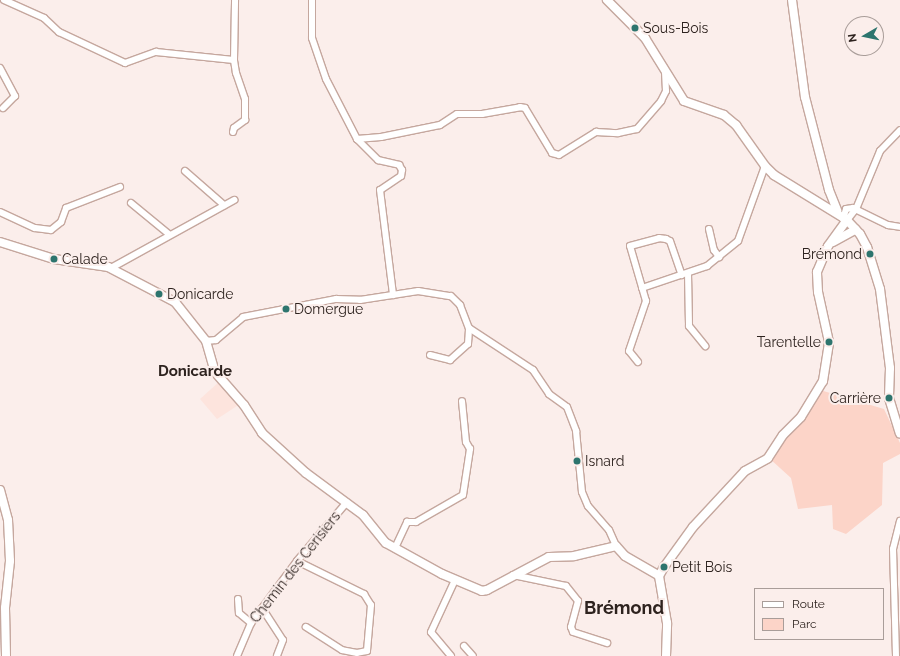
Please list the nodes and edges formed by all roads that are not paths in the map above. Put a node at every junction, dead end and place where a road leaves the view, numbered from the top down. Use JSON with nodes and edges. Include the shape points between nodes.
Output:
{"nodes":[{"id":1,"x":4,"y":0,"type":"edge"},
{"id":2,"x":235,"y":0,"type":"edge"},
{"id":3,"x":312,"y":0,"type":"edge"},
{"id":4,"x":607,"y":0,"type":"edge"},
{"id":5,"x":792,"y":0,"type":"edge"},
{"id":6,"x":234,"y":60,"type":"junction"},
{"id":7,"x":665,"y":67,"type":"junction"},
{"id":8,"x":0,"y":68,"type":"edge"},
{"id":9,"x":3,"y":108,"type":"dead end"},
{"id":10,"x":900,"y":130,"type":"edge"},
{"id":11,"x":233,"y":132,"type":"dead end"},
{"id":12,"x":358,"y":139,"type":"junction"},
{"id":13,"x":765,"y":166,"type":"junction"},
{"id":14,"x":185,"y":171,"type":"dead end"},
{"id":15,"x":120,"y":188,"type":"dead end"},
{"id":16,"x":234,"y":200,"type":"dead end"},
{"id":17,"x":131,"y":203,"type":"dead end"},
{"id":18,"x":224,"y":206,"type":"junction"},
{"id":19,"x":856,"y":209,"type":"junction"},
{"id":20,"x":0,"y":212,"type":"edge"},
{"id":21,"x":838,"y":213,"type":"junction"},
{"id":22,"x":900,"y":227,"type":"edge"},
{"id":23,"x":709,"y":229,"type":"dead end"},
{"id":24,"x":856,"y":229,"type":"junction"},
{"id":25,"x":170,"y":235,"type":"junction"},
{"id":26,"x":0,"y":242,"type":"edge"},
{"id":27,"x":828,"y":246,"type":"junction"},
{"id":28,"x":719,"y":257,"type":"junction"},
{"id":29,"x":111,"y":268,"type":"junction"},
{"id":30,"x":688,"y":273,"type":"junction"},
{"id":31,"x":682,"y":275,"type":"junction"},
{"id":32,"x":642,"y":288,"type":"junction"},
{"id":33,"x":393,"y":295,"type":"junction"},
{"id":34,"x":469,"y":328,"type":"junction"},
{"id":35,"x":206,"y":341,"type":"junction"},
{"id":36,"x":705,"y":346,"type":"dead end"},
{"id":37,"x":430,"y":355,"type":"dead end"},
{"id":38,"x":638,"y":362,"type":"dead end"},
{"id":39,"x":462,"y":401,"type":"dead end"},
{"id":40,"x":900,"y":433,"type":"edge"},
{"id":41,"x":0,"y":490,"type":"edge"},
{"id":42,"x":346,"y":502,"type":"junction"},
{"id":43,"x":900,"y":521,"type":"edge"},
{"id":44,"x":616,"y":546,"type":"junction"},
{"id":45,"x":395,"y":548,"type":"junction"},
{"id":46,"x":297,"y":561,"type":"junction"},
{"id":47,"x":513,"y":575,"type":"junction"},
{"id":48,"x":659,"y":576,"type":"junction"},
{"id":49,"x":455,"y":580,"type":"junction"},
{"id":50,"x":238,"y":599,"type":"dead end"},
{"id":51,"x":262,"y":608,"type":"junction"},
{"id":52,"x":251,"y":623,"type":"junction"},
{"id":53,"x":306,"y":627,"type":"dead end"},
{"id":54,"x":607,"y":643,"type":"dead end"},
{"id":55,"x":464,"y":646,"type":"dead end"},
{"id":56,"x":6,"y":656,"type":"edge"},
{"id":57,"x":237,"y":656,"type":"edge"},
{"id":58,"x":277,"y":656,"type":"edge"},
{"id":59,"x":451,"y":656,"type":"edge"},
{"id":60,"x":473,"y":656,"type":"edge"},
{"id":61,"x":666,"y":656,"type":"edge"},
{"id":62,"x":896,"y":656,"type":"edge"}],
"edges":[{"from":1,"to":6,"type":"street","via":[[44,18],[59,32],[125,63],[156,52]]},
{"from":2,"to":6,"type":"street"},
{"from":3,"to":12,"type":"street","via":[[312,38],[326,79]]},
{"from":4,"to":7,"type":"street","via":[[645,38]]},
{"from":5,"to":21,"type":"street","via":[[805,97],[829,190]]},
{"from":6,"to":11,"type":"street","via":[[246,99],[245,120],[234,128]]},
{"from":7,"to":12,"type":"street","via":[[666,91],[662,101],[637,129],[618,133],[596,132],[559,155],[552,153],[525,108],[520,107],[482,114],[457,114],[440,125]]},
{"from":7,"to":13,"type":"street","via":[[684,101],[712,108],[730,120]]},
{"from":8,"to":9,"type":"street","via":[[15,96]]},
{"from":10,"to":19,"type":"street","via":[[880,151]]},
{"from":12,"to":33,"type":"street","via":[[378,160],[399,165],[402,170],[402,176],[380,190]]},
{"from":13,"to":21,"type":"street","via":[[787,185]]},
{"from":13,"to":28,"type":"street","via":[[738,241]]},
{"from":14,"to":18,"type":"street"},
{"from":15,"to":20,"type":"street","via":[[66,208],[60,222],[52,230],[35,228]]},
{"from":16,"to":18,"type":"street"},
{"from":17,"to":25,"type":"street"},
{"from":18,"to":25,"type":"street"},
{"from":19,"to":21,"type":"street"},
{"from":19,"to":22,"type":"street","via":[[888,225]]},
{"from":21,"to":24,"type":"street"},
{"from":21,"to":27,"type":"street"},
{"from":23,"to":28,"type":"street","via":[[714,250]]},
{"from":24,"to":27,"type":"street"},
{"from":24,"to":40,"type":"street","via":[[870,254],[880,289],[890,368],[889,398]]},
{"from":25,"to":29,"type":"street"},
{"from":26,"to":29,"type":"street","via":[[49,258]]},
{"from":27,"to":48,"type":"street","via":[[816,284],[829,342],[823,380],[801,417],[783,435],[768,458],[745,471],[698,522]]},
{"from":28,"to":30,"type":"street","via":[[707,266]]},
{"from":29,"to":35,"type":"street","via":[[175,302]]},
{"from":30,"to":31,"type":"street"},
{"from":30,"to":36,"type":"street","via":[[689,326]]},
{"from":31,"to":32,"type":"street"},
{"from":31,"to":32,"type":"street","via":[[670,241],[666,239],[633,244],[629,250]]},
{"from":32,"to":38,"type":"street","via":[[646,301],[629,351]]},
{"from":33,"to":34,"type":"street","via":[[427,291],[451,296],[460,305]]},
{"from":33,"to":35,"type":"street","via":[[360,300],[336,299],[245,316],[216,340]]},
{"from":34,"to":37,"type":"street","via":[[468,344],[450,360],[436,354]]},
{"from":34,"to":44,"type":"street","via":[[533,370],[549,394],[566,407],[576,431],[582,492],[588,506],[609,530]]},
{"from":35,"to":42,"type":"street","via":[[215,372],[244,405],[262,433],[306,473]]},
{"from":39,"to":45,"type":"street","via":[[466,442],[470,449],[463,495],[416,522],[407,522]]},
{"from":41,"to":56,"type":"street","via":[[8,520],[10,561],[5,608]]},
{"from":42,"to":45,"type":"street","via":[[363,515],[386,543]]},
{"from":42,"to":46,"type":"street","name":"Chemin des Cerisiers"},
{"from":43,"to":62,"type":"street","via":[[893,549]]},
{"from":44,"to":47,"type":"street","via":[[574,556],[549,557]]},
{"from":44,"to":48,"type":"street","via":[[625,556]]},
{"from":45,"to":49,"type":"street"},
{"from":46,"to":51,"type":"street","name":"Chemin des Cerisiers"},
{"from":46,"to":53,"type":"street","via":[[364,594],[371,605],[368,651],[357,653],[342,650]]},
{"from":47,"to":49,"type":"street","via":[[482,591]]},
{"from":47,"to":54,"type":"street","via":[[566,586],[578,601],[571,628],[574,632]]},
{"from":48,"to":61,"type":"street","via":[[667,623]]},
{"from":49,"to":59,"type":"street","via":[[431,632]]},
{"from":50,"to":52,"type":"street","via":[[238,613]]},
{"from":51,"to":52,"type":"street","name":"Chemin des Cerisiers"},
{"from":51,"to":58,"type":"street","via":[[283,640]]},
{"from":52,"to":57,"type":"street","name":"Chemin des Cerisiers"},
{"from":55,"to":60,"type":"street"}]}
